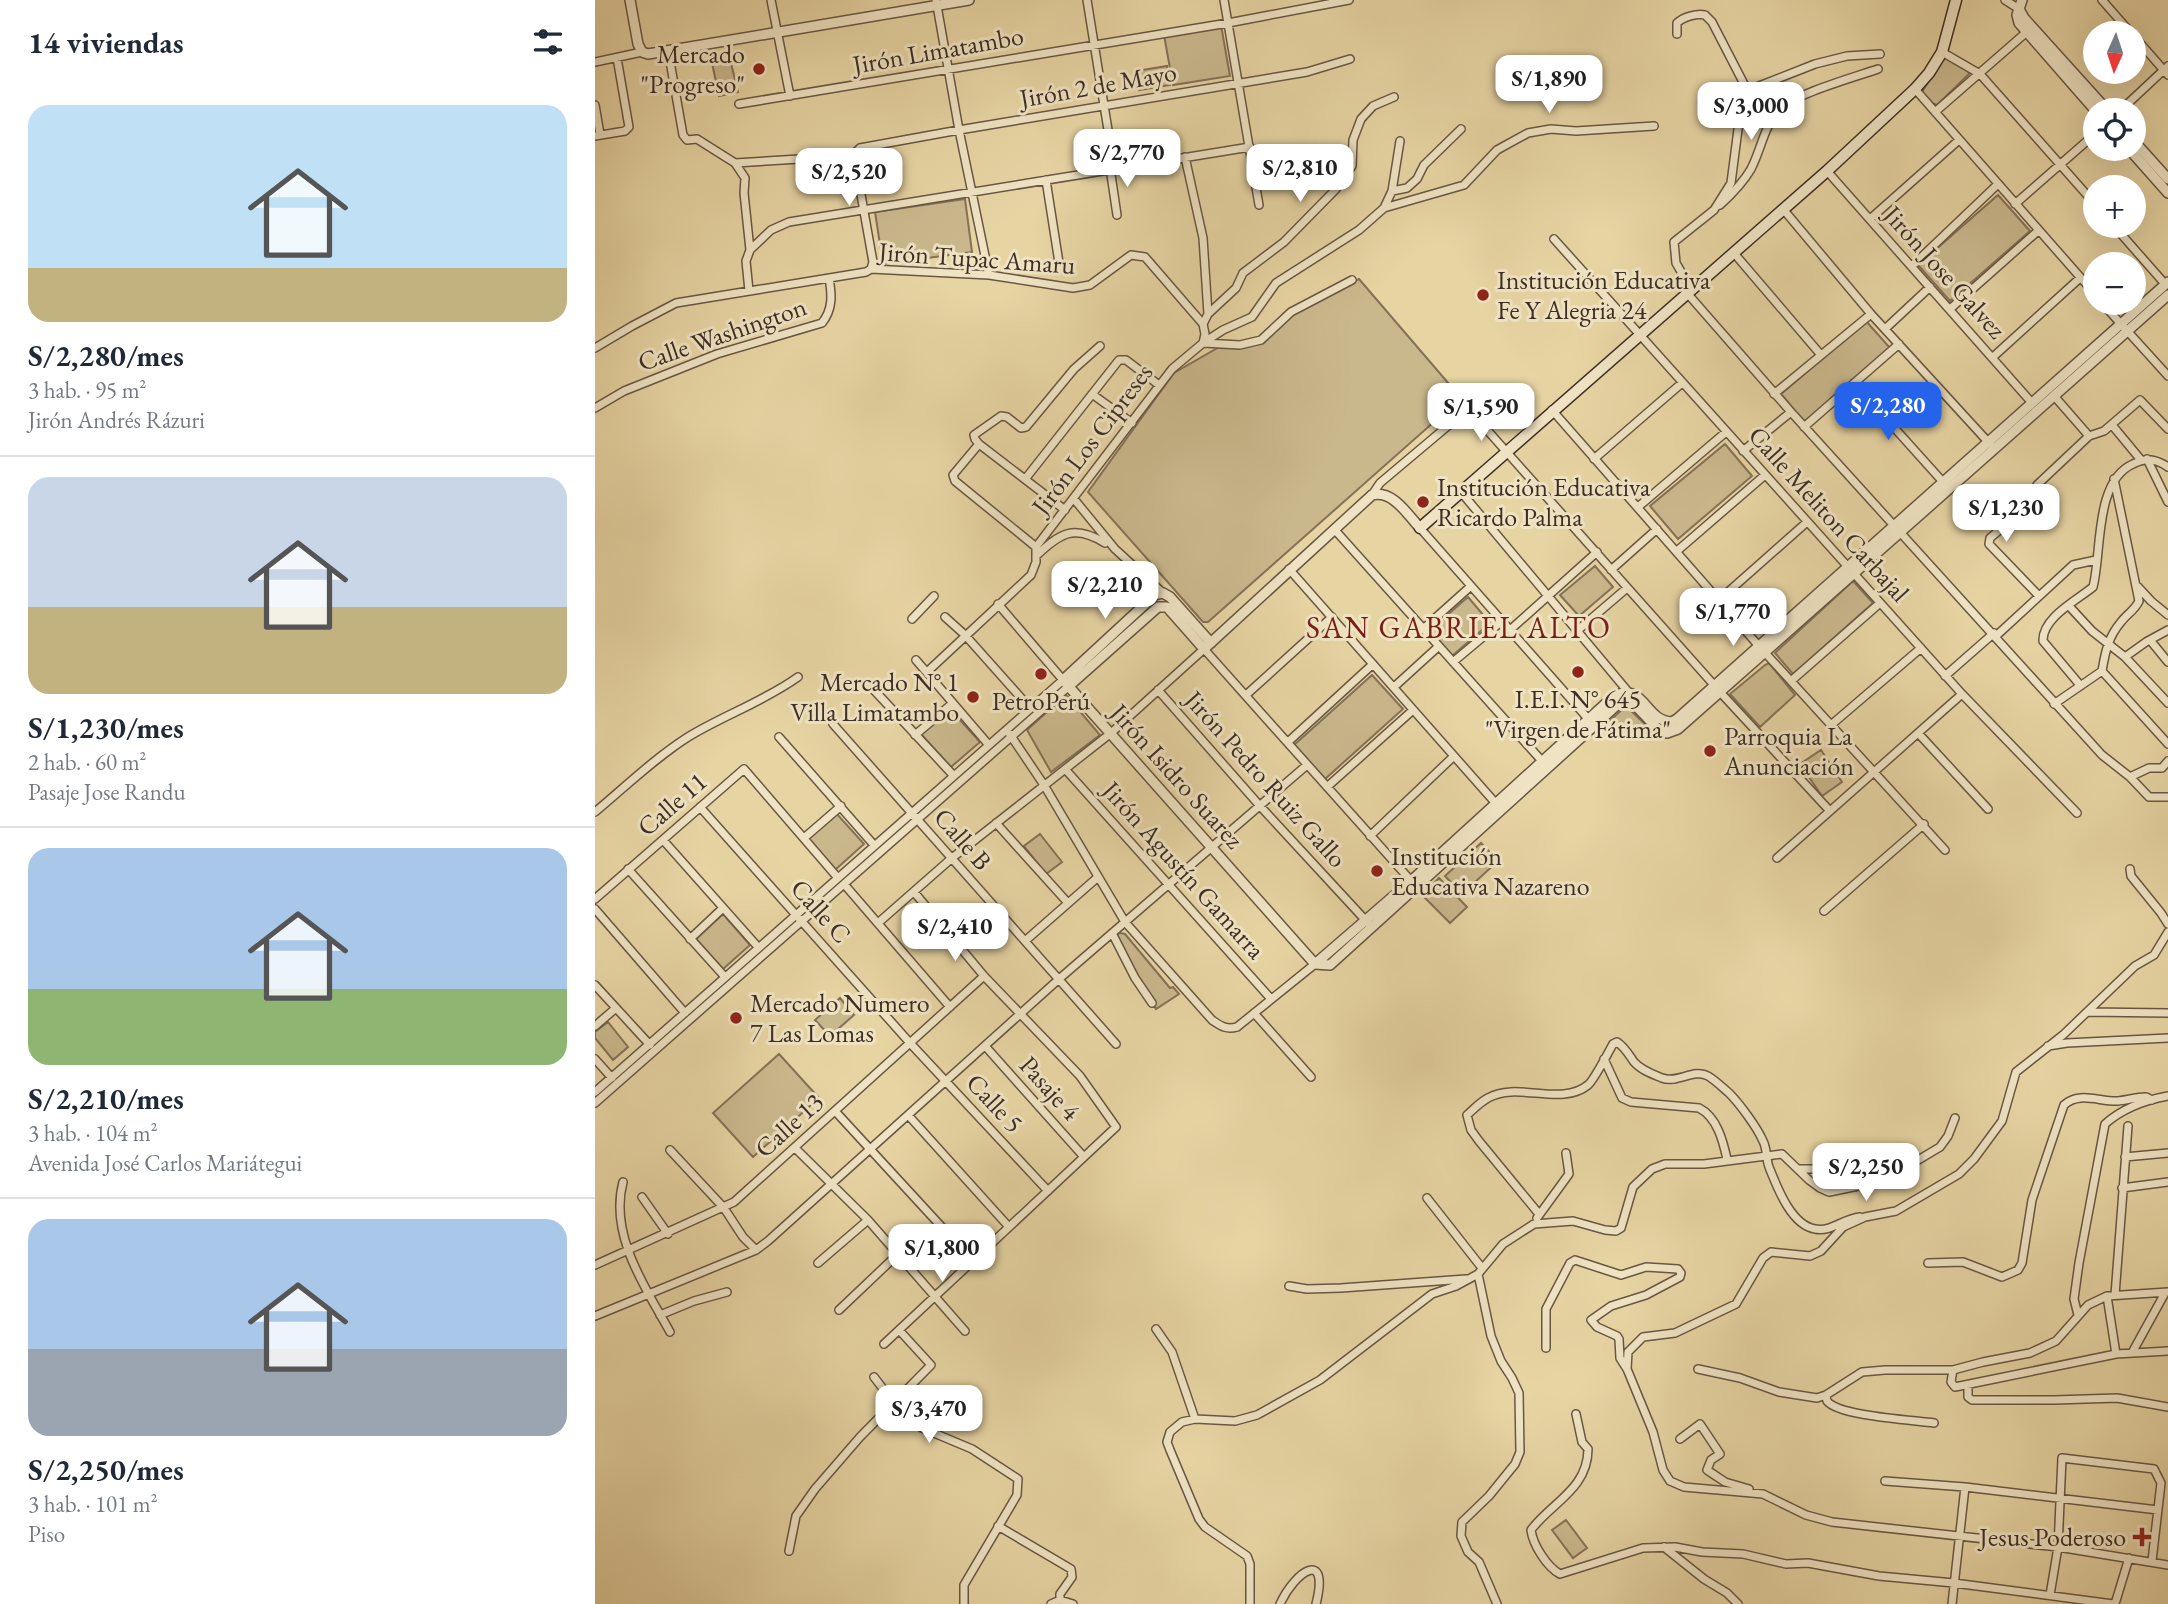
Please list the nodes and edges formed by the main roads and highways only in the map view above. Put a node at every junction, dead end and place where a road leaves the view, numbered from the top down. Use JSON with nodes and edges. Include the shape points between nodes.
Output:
{"nodes":[{"id":1,"x":1956,"y":0,"type":"edge"},
{"id":2,"x":1420,"y":528,"type":"road end"}],
"edges":[{"from":1,"to":2,"type":"main road","via":[[1942,52],[1915,89]]}]}
